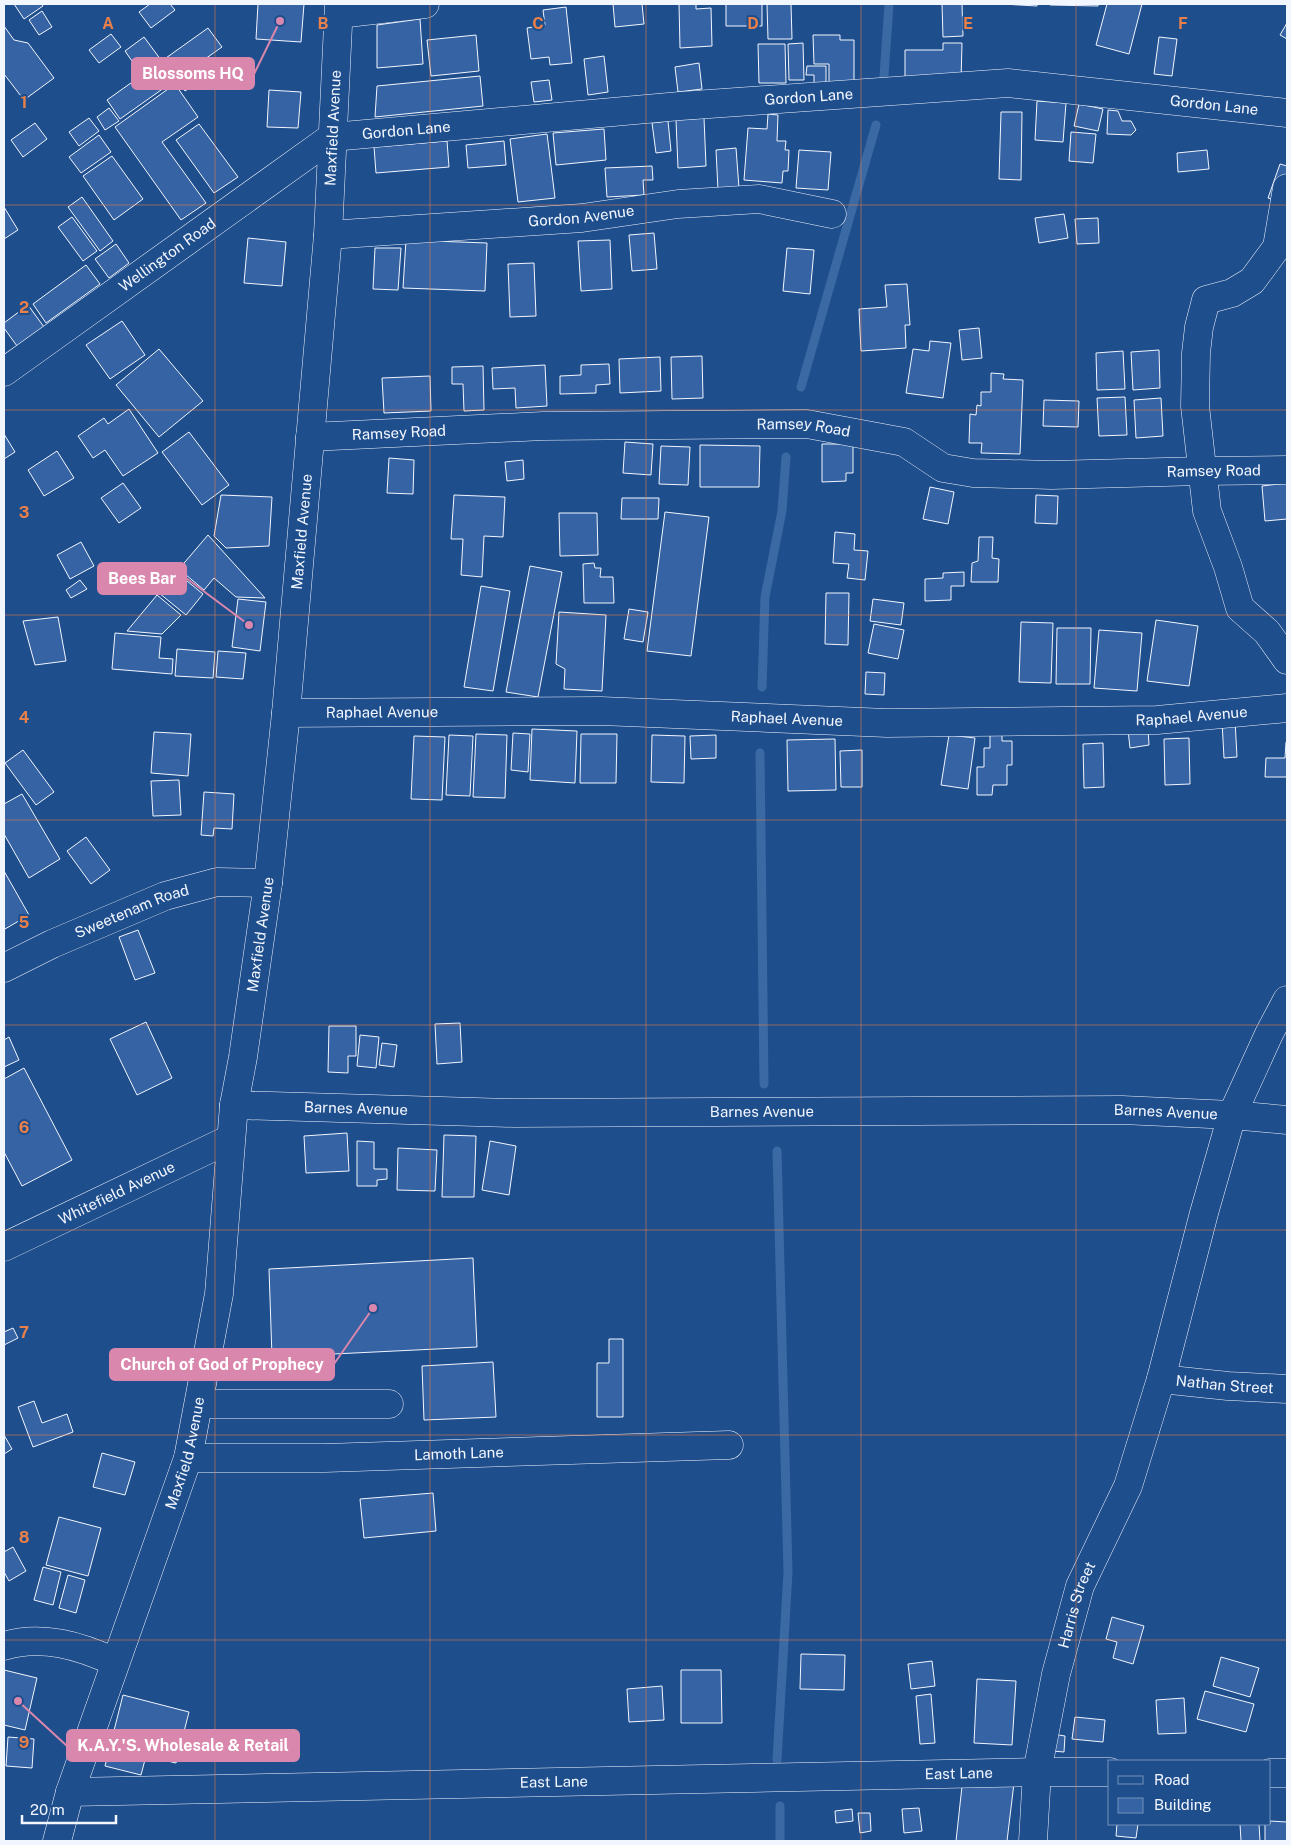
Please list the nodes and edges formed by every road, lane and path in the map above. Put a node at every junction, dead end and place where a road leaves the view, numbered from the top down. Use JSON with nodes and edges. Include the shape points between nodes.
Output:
{"nodes":[{"id":1,"x":426,"y":4,"type":"edge"},
{"id":2,"x":339,"y":9,"type":"edge"},
{"id":3,"x":1287,"y":113,"type":"edge"},
{"id":4,"x":332,"y":137,"type":"junction"},
{"id":5,"x":1287,"y":188,"type":"edge"},
{"id":6,"x":832,"y":214,"type":"dead end"},
{"id":7,"x":328,"y":235,"type":"junction"},
{"id":8,"x":4,"y":372,"type":"edge"},
{"id":9,"x":310,"y":437,"type":"junction"},
{"id":10,"x":1287,"y":470,"type":"edge"},
{"id":11,"x":1202,"y":471,"type":"junction"},
{"id":12,"x":1287,"y":660,"type":"edge"},
{"id":13,"x":1287,"y":708,"type":"edge"},
{"id":14,"x":286,"y":713,"type":"junction"},
{"id":15,"x":268,"y":882,"type":"junction"},
{"id":16,"x":4,"y":968,"type":"edge"},
{"id":17,"x":1287,"y":1000,"type":"edge"},
{"id":18,"x":234,"y":1105,"type":"junction"},
{"id":19,"x":1232,"y":1115,"type":"junction"},
{"id":20,"x":1287,"y":1120,"type":"edge"},
{"id":21,"x":230,"y":1139,"type":"junction"},
{"id":22,"x":4,"y":1247,"type":"edge"},
{"id":23,"x":1161,"y":1379,"type":"junction"},
{"id":24,"x":1287,"y":1389,"type":"edge"},
{"id":25,"x":198,"y":1404,"type":"junction"},
{"id":26,"x":390,"y":1404,"type":"dead end"},
{"id":27,"x":729,"y":1445,"type":"dead end"},
{"id":28,"x":188,"y":1458,"type":"junction"},
{"id":29,"x":4,"y":1646,"type":"edge"},
{"id":30,"x":115,"y":1662,"type":"junction"},
{"id":31,"x":1037,"y":1772,"type":"junction"},
{"id":32,"x":1108,"y":1772,"type":"edge"},
{"id":33,"x":1271,"y":1773,"type":"edge"},
{"id":34,"x":1287,"y":1773,"type":"edge"},
{"id":35,"x":70,"y":1792,"type":"junction"},
{"id":36,"x":57,"y":1841,"type":"edge"},
{"id":37,"x":1033,"y":1841,"type":"edge"}],
"edges":[{"from":1,"to":2,"type":"street"},
{"from":2,"to":4,"type":"street","name":"Maxfield Avenue"},
{"from":3,"to":4,"type":"street","name":"Gordon Lane","via":[[1008,84],[680,106]]},
{"from":4,"to":7,"type":"street","name":"Maxfield Avenue"},
{"from":4,"to":8,"type":"street","name":"Wellington Road"},
{"from":5,"to":11,"type":"street","via":[[1277,247],[1258,274],[1232,293],[1206,300],[1196,353],[1195,406]]},
{"from":6,"to":7,"type":"street","name":"Gordon Avenue","via":[[759,199],[678,204],[582,218]]},
{"from":7,"to":9,"type":"street","name":"Maxfield Avenue"},
{"from":9,"to":11,"type":"street","name":"Ramsey Road","via":[[543,426],[807,424],[904,442],[943,468],[972,473],[1052,475]]},
{"from":9,"to":14,"type":"street","name":"Maxfield Avenue"},
{"from":10,"to":11,"type":"street","name":"Ramsey Road"},
{"from":11,"to":12,"type":"street","via":[[1207,511],[1240,608],[1268,632]]},
{"from":13,"to":14,"type":"street","name":"Raphael Avenue","via":[[1157,720],[887,723],[601,711]]},
{"from":14,"to":15,"type":"street","name":"Maxfield Avenue"},
{"from":15,"to":16,"type":"street","name":"Sweetenam Road","via":[[217,882],[165,896]]},
{"from":15,"to":18,"type":"street","name":"Maxfield Avenue"},
{"from":17,"to":19,"type":"street","name":"Harris Street"},
{"from":18,"to":19,"type":"street","name":"Barnes Avenue","via":[[513,1114],[1122,1110]]},
{"from":18,"to":21,"type":"street","name":"Maxfield Avenue"},
{"from":19,"to":20,"type":"street","name":"Barnes Avenue"},
{"from":19,"to":23,"type":"street","name":"Harris Street"},
{"from":21,"to":22,"type":"street","name":"Whitefield Avenue"},
{"from":21,"to":25,"type":"street","name":"Maxfield Avenue","via":[[218,1294]]},
{"from":23,"to":24,"type":"street","name":"Nathan Street"},
{"from":23,"to":31,"type":"street","name":"Harris Street","via":[[1128,1486],[1080,1586],[1056,1674]]},
{"from":25,"to":26,"type":"street"},
{"from":25,"to":28,"type":"street","name":"Maxfield Avenue"},
{"from":27,"to":28,"type":"street","name":"Lamoth Lane","via":[[325,1458]]},
{"from":28,"to":30,"type":"street","name":"Maxfield Avenue"},
{"from":29,"to":30,"type":"street","via":[[21,1641],[52,1642],[85,1649]]},
{"from":30,"to":35,"type":"street","name":"Maxfield Avenue"},
{"from":31,"to":32,"type":"street","name":"East Lane"},
{"from":31,"to":35,"type":"street","name":"East Lane"},
{"from":31,"to":37,"type":"street","name":"Harris Street"},
{"from":33,"to":34,"type":"street"},
{"from":35,"to":36,"type":"street","name":"Maxfield Avenue"}]}
